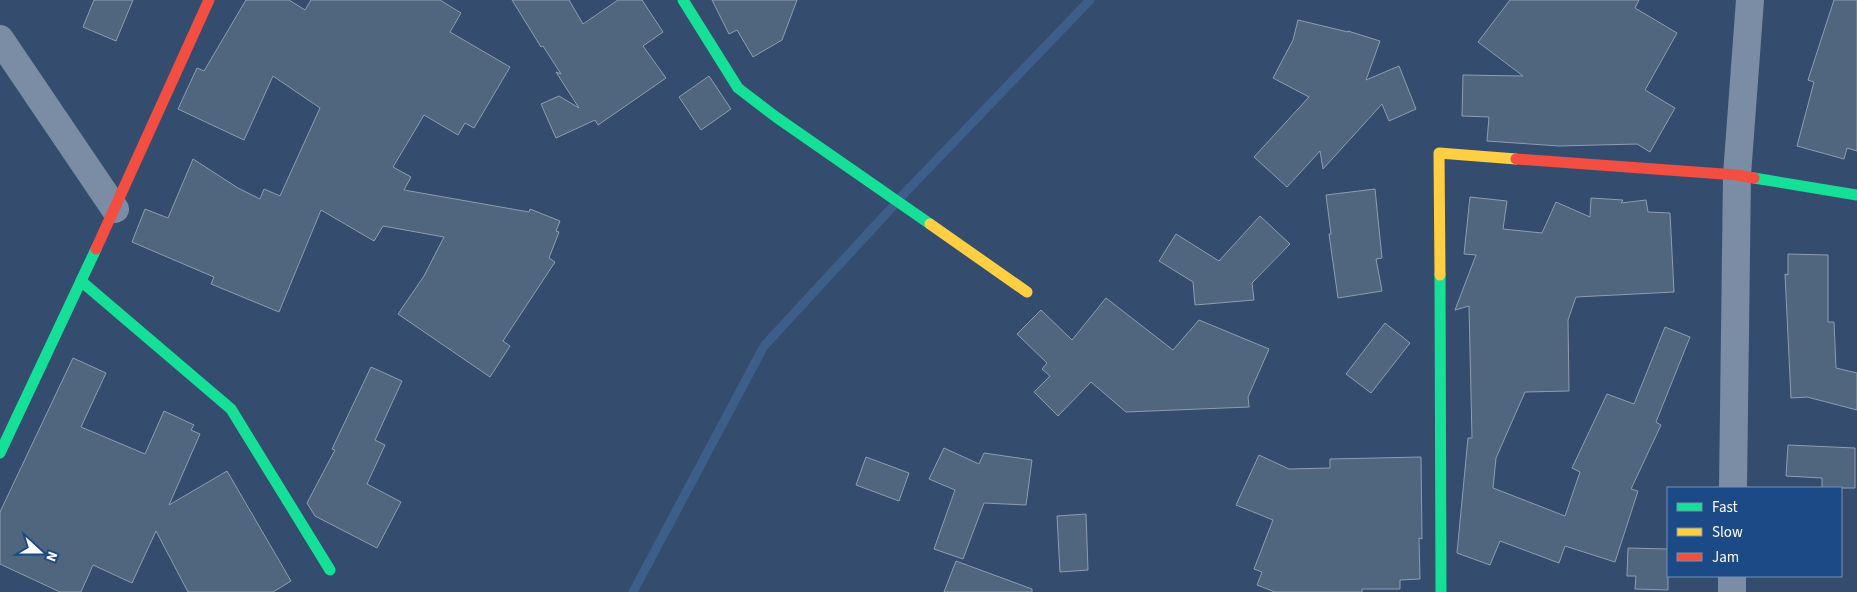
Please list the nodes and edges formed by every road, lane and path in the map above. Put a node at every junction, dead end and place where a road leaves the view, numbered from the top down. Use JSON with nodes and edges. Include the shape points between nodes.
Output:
{"nodes":[{"id":1,"x":209,"y":0,"type":"edge"},
{"id":2,"x":683,"y":0,"type":"edge"},
{"id":3,"x":1750,"y":0,"type":"edge"},
{"id":4,"x":0,"y":39,"type":"edge"},
{"id":5,"x":1737,"y":176,"type":"junction"},
{"id":6,"x":1857,"y":195,"type":"edge"},
{"id":7,"x":115,"y":209,"type":"junction"},
{"id":8,"x":81,"y":281,"type":"junction"},
{"id":9,"x":1027,"y":292,"type":"dead end"},
{"id":10,"x":0,"y":453,"type":"edge"},
{"id":11,"x":1733,"y":487,"type":"edge"},
{"id":12,"x":330,"y":570,"type":"dead end"},
{"id":13,"x":1732,"y":577,"type":"edge"},
{"id":14,"x":1441,"y":592,"type":"edge"},
{"id":15,"x":1732,"y":592,"type":"edge"}],
"edges":[{"from":1,"to":7,"type":"street"},
{"from":2,"to":9,"type":"street","via":[[738,88]]},
{"from":3,"to":5,"type":"street"},
{"from":4,"to":7,"type":"street"},
{"from":5,"to":6,"type":"street"},
{"from":5,"to":11,"type":"street"},
{"from":5,"to":14,"type":"street","via":[[1439,153]]},
{"from":7,"to":8,"type":"street"},
{"from":8,"to":10,"type":"street"},
{"from":8,"to":12,"type":"street","via":[[231,409]]},
{"from":13,"to":15,"type":"street"}]}
